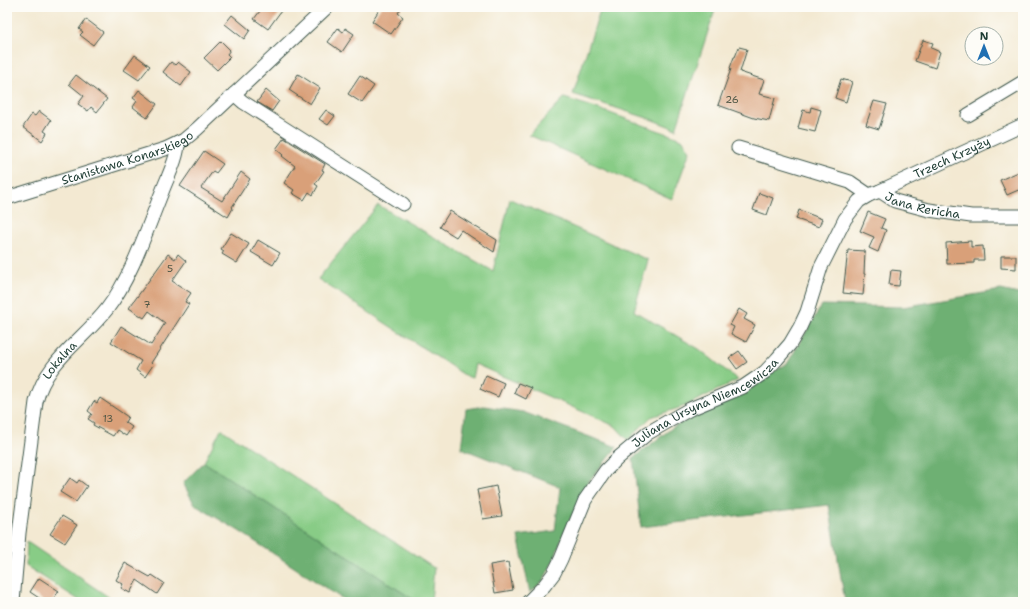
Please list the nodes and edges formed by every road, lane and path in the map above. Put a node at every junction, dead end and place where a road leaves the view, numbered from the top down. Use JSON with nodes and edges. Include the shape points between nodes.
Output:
{"nodes":[{"id":1,"x":327,"y":7,"type":"edge"},
{"id":2,"x":1023,"y":82,"type":"edge"},
{"id":3,"x":234,"y":94,"type":"junction"},
{"id":4,"x":968,"y":115,"type":"dead end"},
{"id":5,"x":1023,"y":125,"type":"edge"},
{"id":6,"x":178,"y":143,"type":"junction"},
{"id":7,"x":738,"y":148,"type":"dead end"},
{"id":8,"x":874,"y":193,"type":"junction"},
{"id":9,"x":7,"y":198,"type":"edge"},
{"id":10,"x":403,"y":204,"type":"dead end"},
{"id":11,"x":1023,"y":216,"type":"edge"},
{"id":12,"x":13,"y":602,"type":"edge"},
{"id":13,"x":528,"y":602,"type":"edge"}],
"edges":[{"from":1,"to":3,"type":"street","name":"Stanisława Konarskiego"},
{"from":2,"to":4,"type":"street"},
{"from":3,"to":6,"type":"street","name":"Stanisława Konarskiego"},
{"from":3,"to":10,"type":"street"},
{"from":5,"to":8,"type":"street","name":"Trzech Krzyży"},
{"from":6,"to":9,"type":"street","name":"Stanisława Konarskiego","via":[[166,149]]},
{"from":6,"to":12,"type":"street","name":"Lokalna","via":[[168,176],[140,246],[119,290],[106,310],[52,369],[40,388],[19,533]]},
{"from":7,"to":8,"type":"street","name":"Jana Rericha","via":[[850,182]]},
{"from":8,"to":11,"type":"street","name":"Jana Rericha","via":[[929,210],[971,216]]},
{"from":8,"to":13,"type":"street","name":"Juliana Ursyna Niemcewicza","via":[[859,201],[845,219],[821,267],[807,312],[790,344],[765,372],[743,387],[690,409],[667,422],[648,433],[618,458],[606,470],[585,500],[554,573]]}]}
